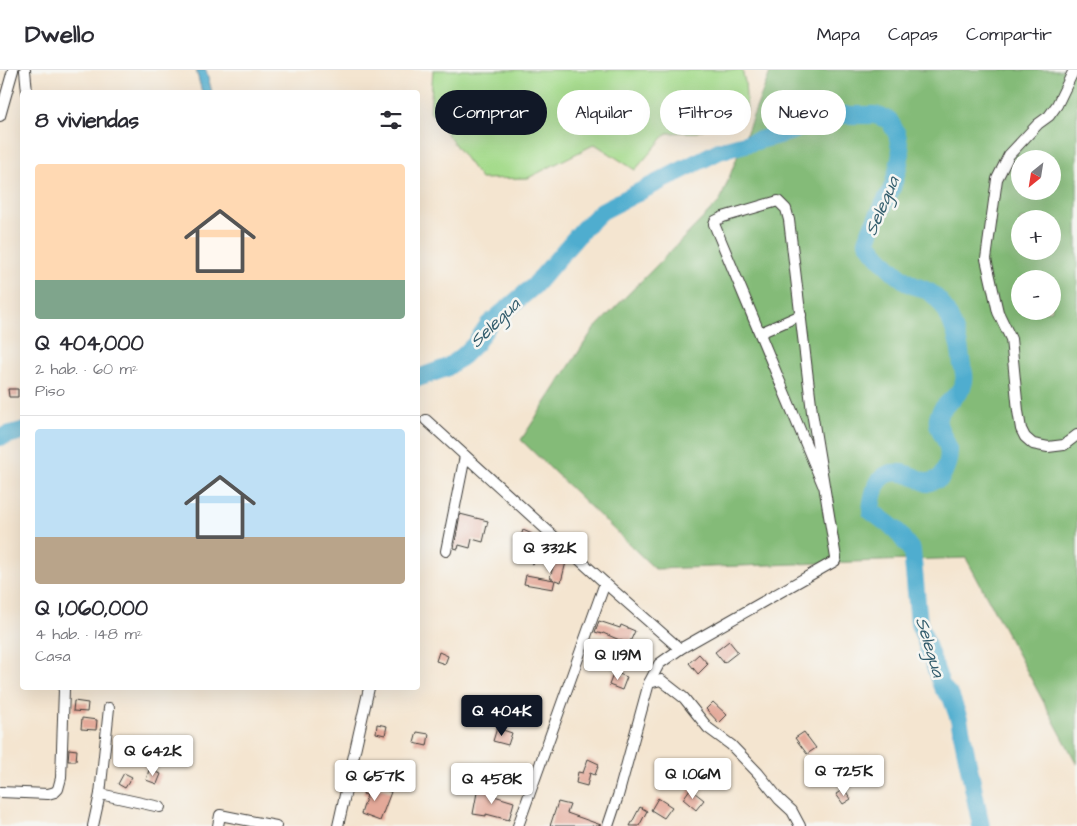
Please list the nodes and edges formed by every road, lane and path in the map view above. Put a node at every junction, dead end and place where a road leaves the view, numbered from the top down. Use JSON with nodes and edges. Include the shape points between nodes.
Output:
{"nodes":[{"id":1,"x":13,"y":70,"type":"edge"},
{"id":2,"x":25,"y":70,"type":"edge"},
{"id":3,"x":1074,"y":70,"type":"edge"},
{"id":4,"x":27,"y":90,"type":"edge"},
{"id":5,"x":0,"y":116,"type":"edge"},
{"id":6,"x":801,"y":315,"type":"junction"},
{"id":7,"x":760,"y":333,"type":"junction"},
{"id":8,"x":426,"y":420,"type":"dead end"},
{"id":9,"x":1077,"y":435,"type":"edge"},
{"id":10,"x":465,"y":456,"type":"junction"},
{"id":11,"x":823,"y":485,"type":"junction"},
{"id":12,"x":446,"y":551,"type":"dead end"},
{"id":13,"x":606,"y":584,"type":"junction"},
{"id":14,"x":680,"y":649,"type":"junction"},
{"id":15,"x":649,"y":683,"type":"junction"},
{"id":16,"x":64,"y":690,"type":"edge"},
{"id":17,"x":369,"y":690,"type":"edge"},
{"id":18,"x":109,"y":708,"type":"dead end"},
{"id":19,"x":0,"y":792,"type":"edge"},
{"id":20,"x":100,"y":794,"type":"junction"},
{"id":21,"x":160,"y":807,"type":"dead end"},
{"id":22,"x":93,"y":826,"type":"edge"},
{"id":23,"x":218,"y":826,"type":"edge"},
{"id":24,"x":276,"y":826,"type":"edge"},
{"id":25,"x":338,"y":826,"type":"edge"},
{"id":26,"x":518,"y":826,"type":"edge"},
{"id":27,"x":608,"y":826,"type":"edge"},
{"id":28,"x":800,"y":826,"type":"edge"}],
"edges":[{"from":1,"to":5,"type":"street"},
{"from":2,"to":4,"type":"street"},
{"from":3,"to":9,"type":"street","via":[[1057,105],[1009,155],[996,179],[986,259],[998,312],[1011,339],[1018,411],[1025,437],[1033,444],[1048,447],[1064,445]]},
{"from":6,"to":7,"type":"street"},
{"from":6,"to":7,"type":"street","via":[[786,209],[778,201],[723,217],[714,224]]},
{"from":6,"to":11,"type":"street"},
{"from":7,"to":11,"type":"street"},
{"from":8,"to":10,"type":"street"},
{"from":10,"to":12,"type":"street"},
{"from":10,"to":13,"type":"street"},
{"from":11,"to":14,"type":"street","via":[[837,554],[835,561]]},
{"from":13,"to":14,"type":"street"},
{"from":13,"to":26,"type":"street"},
{"from":14,"to":15,"type":"street","via":[[659,664]]},
{"from":15,"to":27,"type":"street"},
{"from":15,"to":28,"type":"street","via":[[661,680],[684,698],[708,728],[731,745],[758,773],[792,811]]},
{"from":16,"to":19,"type":"street","via":[[58,789],[48,794]]},
{"from":17,"to":25,"type":"street"},
{"from":18,"to":20,"type":"street"},
{"from":20,"to":21,"type":"street"},
{"from":20,"to":22,"type":"street"},
{"from":23,"to":24,"type":"street","via":[[220,815]]}]}
